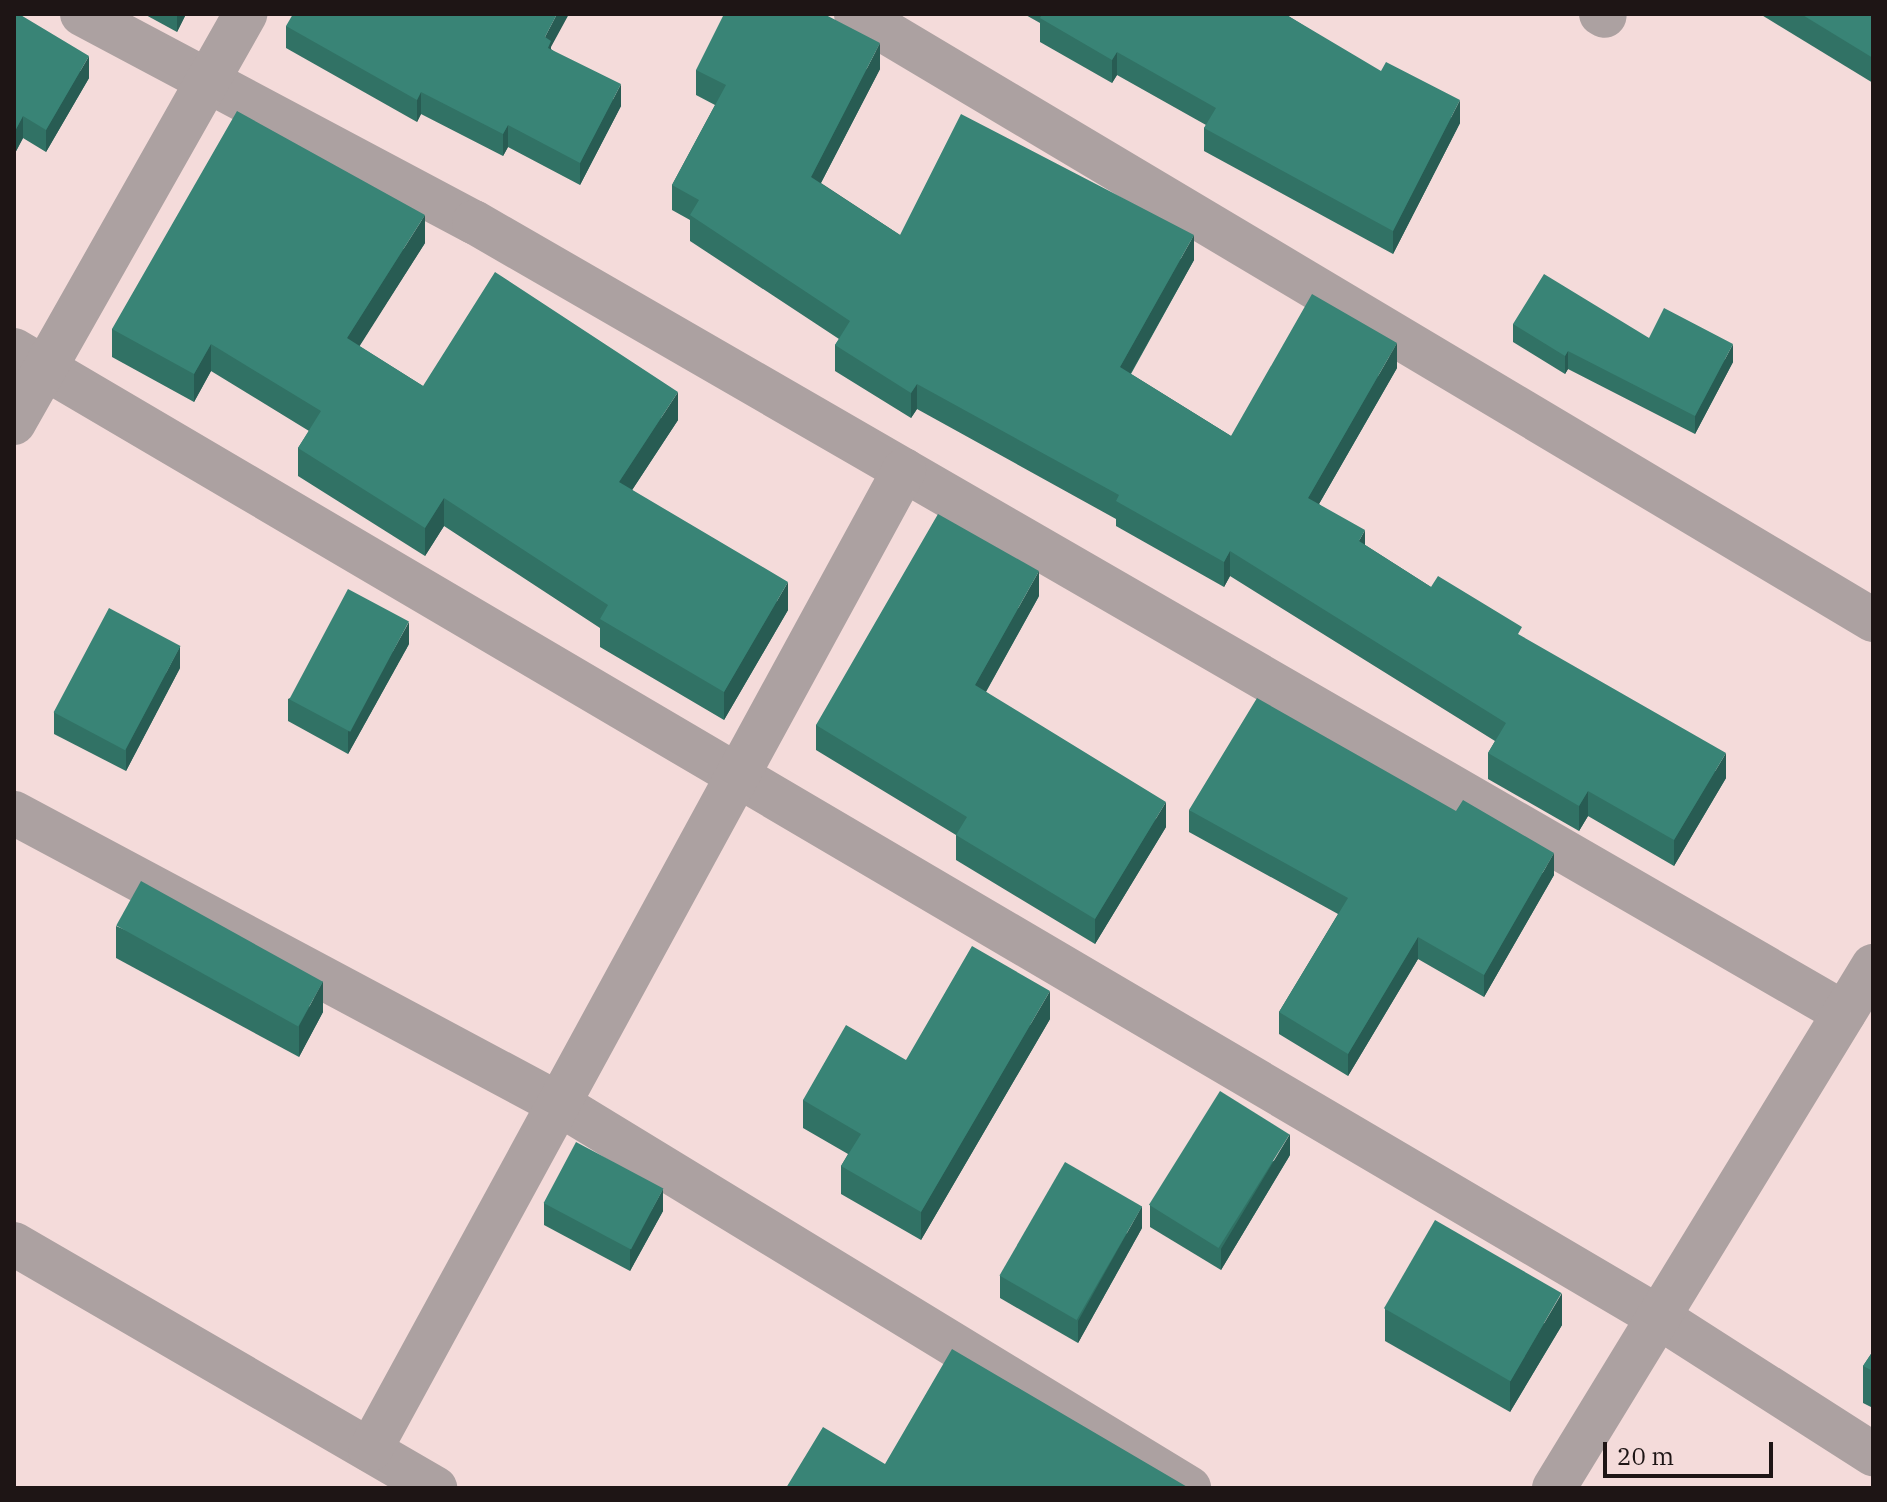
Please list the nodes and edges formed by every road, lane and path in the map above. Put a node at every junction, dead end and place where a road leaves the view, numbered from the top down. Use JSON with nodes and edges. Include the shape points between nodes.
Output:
{"nodes":[{"id":1,"x":82,"y":14,"type":"edge"},
{"id":2,"x":245,"y":14,"type":"edge"},
{"id":3,"x":856,"y":14,"type":"edge"},
{"id":4,"x":207,"y":80,"type":"junction"},
{"id":5,"x":30,"y":360,"type":"edge"},
{"id":6,"x":14,"y":423,"type":"edge"},
{"id":7,"x":904,"y":470,"type":"junction"},
{"id":8,"x":1873,"y":620,"type":"edge"},
{"id":9,"x":738,"y":780,"type":"junction"},
{"id":10,"x":14,"y":813,"type":"edge"},
{"id":11,"x":1873,"y":966,"type":"edge"},
{"id":12,"x":1844,"y":1013,"type":"junction"},
{"id":13,"x":559,"y":1104,"type":"junction"},
{"id":14,"x":14,"y":1244,"type":"edge"},
{"id":15,"x":1660,"y":1318,"type":"junction"},
{"id":16,"x":370,"y":1450,"type":"junction"},
{"id":17,"x":1873,"y":1454,"type":"edge"},
{"id":18,"x":435,"y":1488,"type":"edge"},
{"id":19,"x":1189,"y":1488,"type":"edge"},
{"id":20,"x":1554,"y":1488,"type":"edge"}],
"edges":[{"from":1,"to":4,"type":"street"},
{"from":2,"to":4,"type":"street"},
{"from":3,"to":8,"type":"street"},
{"from":4,"to":5,"type":"street"},
{"from":4,"to":7,"type":"street","via":[[474,222]]},
{"from":5,"to":6,"type":"street"},
{"from":5,"to":9,"type":"street"},
{"from":7,"to":9,"type":"street"},
{"from":7,"to":12,"type":"street"},
{"from":9,"to":13,"type":"street"},
{"from":9,"to":15,"type":"street"},
{"from":10,"to":13,"type":"street"},
{"from":11,"to":12,"type":"street"},
{"from":12,"to":15,"type":"street"},
{"from":13,"to":16,"type":"street"},
{"from":13,"to":19,"type":"street"},
{"from":14,"to":16,"type":"street"},
{"from":15,"to":17,"type":"street"},
{"from":15,"to":20,"type":"street"},
{"from":16,"to":18,"type":"street"}]}
